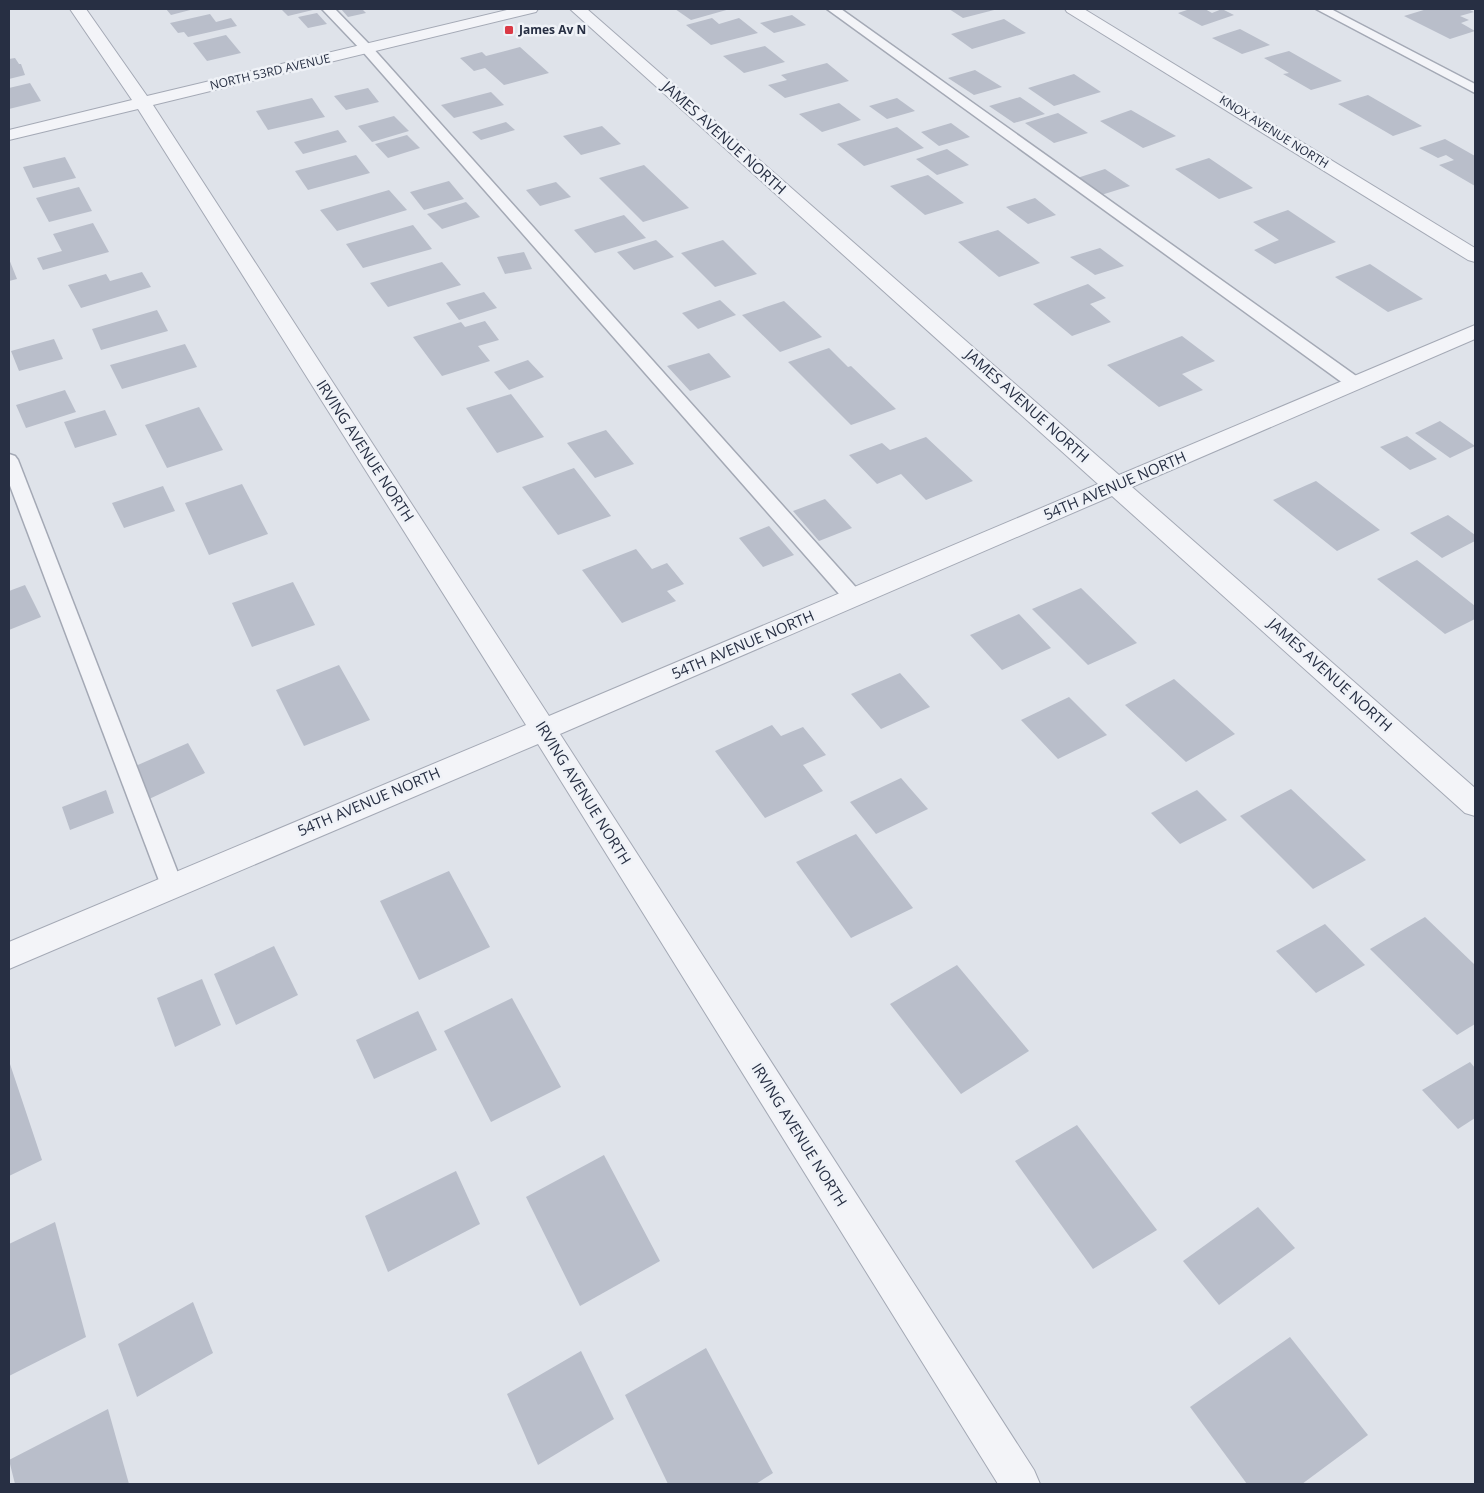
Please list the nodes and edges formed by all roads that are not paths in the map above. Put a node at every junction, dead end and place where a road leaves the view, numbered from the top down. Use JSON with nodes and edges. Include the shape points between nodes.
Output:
{"nodes":[{"id":1,"x":78,"y":9,"type":"edge"},
{"id":2,"x":328,"y":9,"type":"edge"},
{"id":3,"x":530,"y":9,"type":"edge"},
{"id":4,"x":578,"y":9,"type":"edge"},
{"id":5,"x":833,"y":9,"type":"edge"},
{"id":6,"x":1073,"y":9,"type":"edge"},
{"id":7,"x":1322,"y":9,"type":"edge"},
{"id":8,"x":366,"y":49,"type":"junction"},
{"id":9,"x":1475,"y":89,"type":"edge"},
{"id":10,"x":143,"y":102,"type":"junction"},
{"id":11,"x":9,"y":135,"type":"edge"},
{"id":12,"x":1475,"y":256,"type":"edge"},
{"id":13,"x":1475,"y":331,"type":"edge"},
{"id":14,"x":1353,"y":382,"type":"junction"},
{"id":15,"x":9,"y":460,"type":"edge"},
{"id":16,"x":1117,"y":486,"type":"junction"},
{"id":17,"x":854,"y":598,"type":"junction"},
{"id":18,"x":542,"y":728,"type":"junction"},
{"id":19,"x":1475,"y":805,"type":"edge"},
{"id":20,"x":172,"y":886,"type":"junction"},
{"id":21,"x":9,"y":956,"type":"edge"},
{"id":22,"x":1020,"y":1484,"type":"edge"}],
"edges":[{"from":1,"to":10,"type":"street","name":"IRVING AVENUE NORTH"},
{"from":2,"to":8,"type":"lane"},
{"from":3,"to":8,"type":"street","name":"NORTH 53RD AVENUE"},
{"from":4,"to":16,"type":"street","name":"JAMES AVENUE NORTH"},
{"from":5,"to":14,"type":"lane"},
{"from":6,"to":12,"type":"street","name":"KNOX AVENUE NORTH"},
{"from":7,"to":9,"type":"lane"},
{"from":8,"to":10,"type":"street","name":"NORTH 53RD AVENUE"},
{"from":8,"to":17,"type":"lane"},
{"from":10,"to":11,"type":"street","name":"NORTH 53RD AVENUE"},
{"from":10,"to":18,"type":"street","name":"IRVING AVENUE NORTH"},
{"from":13,"to":14,"type":"street","name":"54TH AVENUE NORTH"},
{"from":14,"to":16,"type":"street","name":"54TH AVENUE NORTH"},
{"from":15,"to":20,"type":"lane"},
{"from":16,"to":17,"type":"street","name":"54TH AVENUE NORTH"},
{"from":16,"to":19,"type":"street","name":"JAMES AVENUE NORTH"},
{"from":17,"to":18,"type":"street","name":"54TH AVENUE NORTH"},
{"from":18,"to":20,"type":"street","name":"54TH AVENUE NORTH"},
{"from":18,"to":22,"type":"street","name":"IRVING AVENUE NORTH"},
{"from":20,"to":21,"type":"street","name":"54TH AVENUE NORTH"}]}
